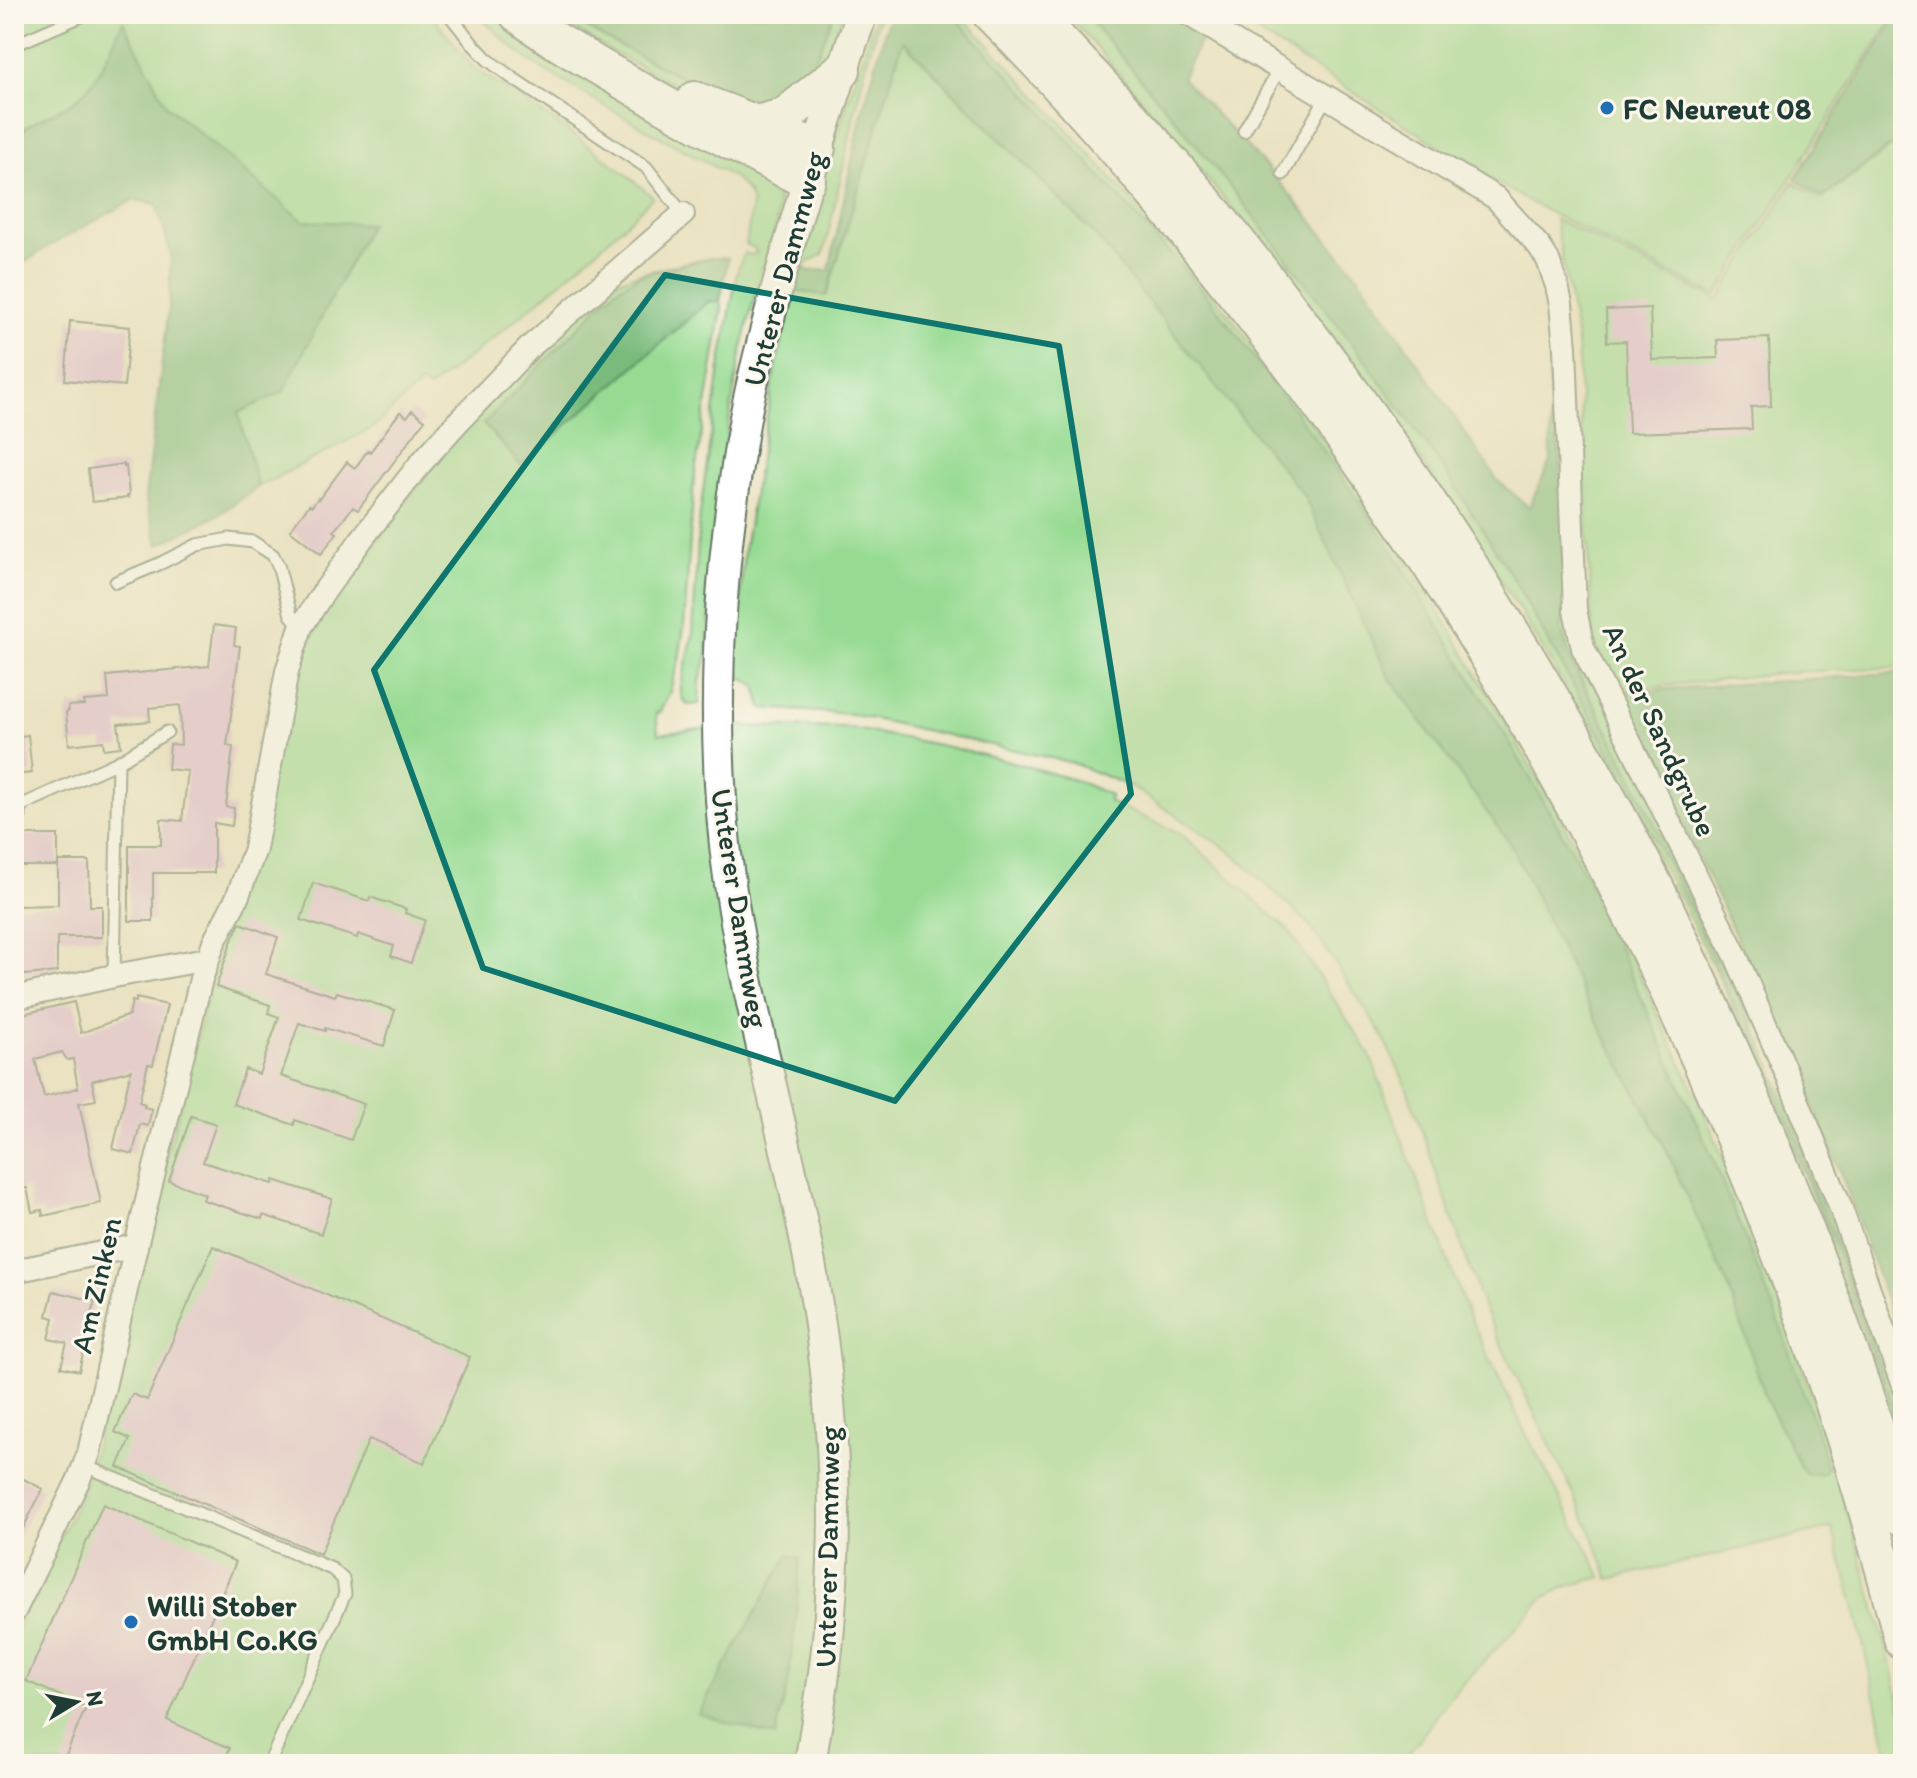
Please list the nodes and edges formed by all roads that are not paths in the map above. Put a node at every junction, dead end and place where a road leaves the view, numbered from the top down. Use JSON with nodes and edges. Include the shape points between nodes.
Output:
{"nodes":[{"id":1,"x":86,"y":14,"type":"edge"},
{"id":2,"x":449,"y":14,"type":"edge"},
{"id":3,"x":518,"y":14,"type":"edge"},
{"id":4,"x":540,"y":14,"type":"edge"},
{"id":5,"x":862,"y":14,"type":"edge"},
{"id":6,"x":991,"y":14,"type":"edge"},
{"id":7,"x":1034,"y":14,"type":"edge"},
{"id":8,"x":1188,"y":14,"type":"edge"},
{"id":9,"x":14,"y":45,"type":"edge"},
{"id":10,"x":1280,"y":68,"type":"junction"},
{"id":11,"x":842,"y":70,"type":"junction"},
{"id":12,"x":1327,"y":96,"type":"junction"},
{"id":13,"x":756,"y":124,"type":"junction"},
{"id":14,"x":1244,"y":131,"type":"dead end"},
{"id":15,"x":812,"y":164,"type":"junction"},
{"id":16,"x":1283,"y":174,"type":"dead end"},
{"id":17,"x":683,"y":214,"type":"joint"},
{"id":18,"x":116,"y":582,"type":"dead end"},
{"id":19,"x":301,"y":627,"type":"junction"},
{"id":20,"x":167,"y":732,"type":"dead end"},
{"id":21,"x":118,"y":762,"type":"junction"},
{"id":22,"x":14,"y":818,"type":"edge"},
{"id":23,"x":207,"y":959,"type":"junction"},
{"id":24,"x":114,"y":976,"type":"junction"},
{"id":25,"x":14,"y":998,"type":"edge"},
{"id":26,"x":136,"y":1246,"type":"junction"},
{"id":27,"x":14,"y":1271,"type":"edge"},
{"id":28,"x":1903,"y":1386,"type":"edge"},
{"id":29,"x":85,"y":1466,"type":"junction"},
{"id":30,"x":1903,"y":1517,"type":"edge"},
{"id":31,"x":14,"y":1612,"type":"edge"},
{"id":32,"x":1903,"y":1641,"type":"edge"},
{"id":33,"x":269,"y":1764,"type":"edge"},
{"id":34,"x":810,"y":1764,"type":"edge"}],
"edges":[{"from":1,"to":9,"type":"lane"},
{"from":2,"to":17,"type":"lane","via":[[499,68],[646,167]]},
{"from":3,"to":15,"type":"highway","via":[[731,143]]},
{"from":4,"to":13,"type":"highway","via":[[663,87]]},
{"from":5,"to":11,"type":"main road","name":"Unterer Dammweg"},
{"from":6,"to":32,"type":"highway","via":[[1163,203],[1274,341],[1462,614],[1575,807],[1706,1070],[1770,1228],[1829,1390]]},
{"from":7,"to":30,"type":"highway","via":[[1215,214],[1309,334],[1402,463],[1536,673],[1653,883],[1734,1054],[1858,1370]]},
{"from":8,"to":10,"type":"street","name":"An der Sandgrube"},
{"from":10,"to":12,"type":"street","name":"An der Sandgrube"},
{"from":10,"to":14,"type":"lane"},
{"from":11,"to":13,"type":"highway","via":[[784,117]]},
{"from":11,"to":15,"type":"main road","name":"Unterer Dammweg"},
{"from":12,"to":16,"type":"lane"},
{"from":12,"to":28,"type":"street","name":"An der Sandgrube","via":[[1496,198],[1539,246],[1552,271],[1565,347],[1575,610],[1583,648],[1735,954],[1839,1203]]},
{"from":13,"to":15,"type":"highway"},
{"from":15,"to":34,"type":"main road","name":"Unterer Dammweg","via":[[745,415],[724,583],[719,761],[735,914],[812,1273],[830,1407],[831,1611]]},
{"from":17,"to":19,"type":"street","name":"Am Zinken","via":[[530,347],[456,424],[361,540]]},
{"from":18,"to":19,"type":"lane","via":[[197,545],[229,539],[253,542],[273,555],[291,615]]},
{"from":19,"to":23,"type":"street","name":"Am Zinken","via":[[287,671],[255,849]]},
{"from":20,"to":21,"type":"lane"},
{"from":21,"to":22,"type":"lane","via":[[20,806],[20,816]]},
{"from":21,"to":24,"type":"lane"},
{"from":23,"to":24,"type":"street"},
{"from":23,"to":26,"type":"street","name":"Am Zinken"},
{"from":24,"to":25,"type":"street"},
{"from":26,"to":27,"type":"street"},
{"from":26,"to":29,"type":"street","name":"Am Zinken"},
{"from":29,"to":31,"type":"street","name":"Am Zinken"},
{"from":29,"to":33,"type":"lane","via":[[332,1569],[343,1579],[345,1594]]}]}
